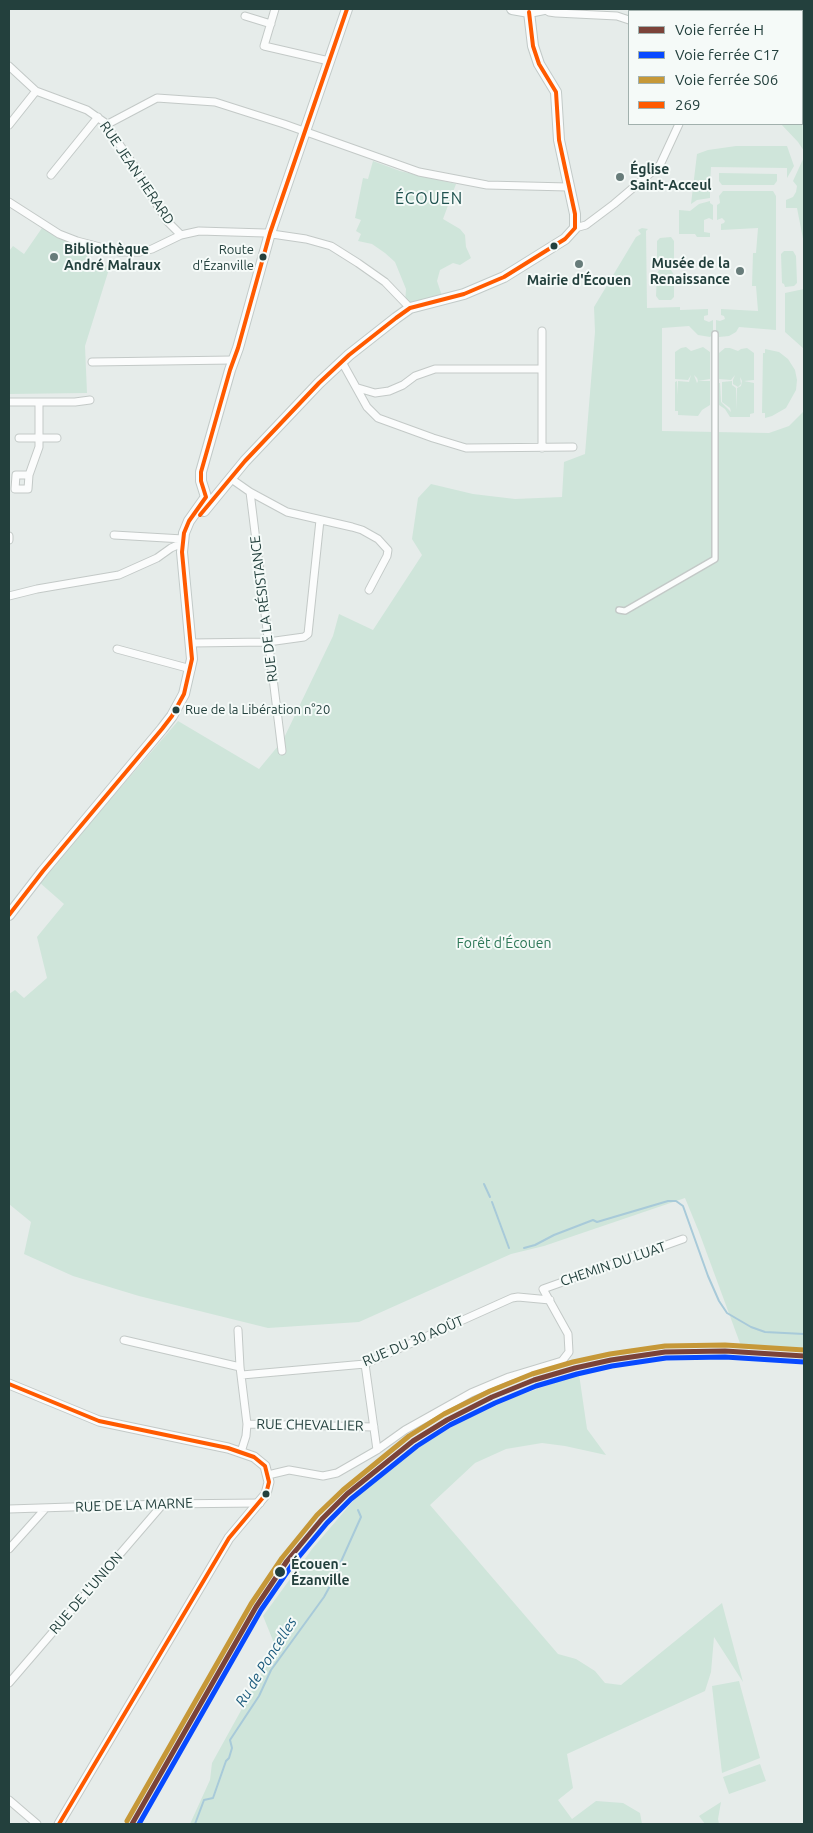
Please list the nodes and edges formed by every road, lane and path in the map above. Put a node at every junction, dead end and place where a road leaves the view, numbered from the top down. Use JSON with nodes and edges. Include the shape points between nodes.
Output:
{"nodes":[{"id":1,"x":276,"y":9,"type":"edge"},
{"id":2,"x":347,"y":9,"type":"edge"},
{"id":3,"x":512,"y":9,"type":"edge"},
{"id":4,"x":544,"y":9,"type":"edge"},
{"id":5,"x":529,"y":12,"type":"junction"},
{"id":6,"x":244,"y":16,"type":"dead end"},
{"id":7,"x":628,"y":20,"type":"edge"},
{"id":8,"x":271,"y":24,"type":"junction"},
{"id":9,"x":329,"y":61,"type":"junction"},
{"id":10,"x":9,"y":66,"type":"edge"},
{"id":11,"x":36,"y":91,"type":"junction"},
{"id":12,"x":98,"y":117,"type":"junction"},
{"id":13,"x":9,"y":125,"type":"edge"},
{"id":14,"x":106,"y":125,"type":"junction"},
{"id":15,"x":679,"y":125,"type":"edge"},
{"id":16,"x":304,"y":131,"type":"junction"},
{"id":17,"x":51,"y":175,"type":"dead end"},
{"id":18,"x":568,"y":187,"type":"junction"},
{"id":19,"x":9,"y":202,"type":"edge"},
{"id":20,"x":575,"y":228,"type":"junction"},
{"id":21,"x":270,"y":233,"type":"junction"},
{"id":22,"x":181,"y":235,"type":"junction"},
{"id":23,"x":410,"y":308,"type":"junction"},
{"id":24,"x":542,"y":331,"type":"dead end"},
{"id":25,"x":715,"y":334,"type":"dead end"},
{"id":26,"x":234,"y":360,"type":"junction"},
{"id":27,"x":92,"y":362,"type":"dead end"},
{"id":28,"x":342,"y":362,"type":"junction"},
{"id":29,"x":542,"y":369,"type":"junction"},
{"id":30,"x":358,"y":388,"type":"junction"},
{"id":31,"x":90,"y":400,"type":"dead end"},
{"id":32,"x":9,"y":402,"type":"edge"},
{"id":33,"x":39,"y":402,"type":"junction"},
{"id":34,"x":19,"y":438,"type":"dead end"},
{"id":35,"x":39,"y":438,"type":"junction"},
{"id":36,"x":57,"y":438,"type":"dead end"},
{"id":37,"x":573,"y":447,"type":"dead end"},
{"id":38,"x":542,"y":448,"type":"junction"},
{"id":39,"x":29,"y":475,"type":"dead end"},
{"id":40,"x":230,"y":478,"type":"junction"},
{"id":41,"x":205,"y":490,"type":"junction"},
{"id":42,"x":220,"y":491,"type":"junction"},
{"id":43,"x":250,"y":492,"type":"junction"},
{"id":44,"x":320,"y":520,"type":"junction"},
{"id":45,"x":114,"y":535,"type":"dead end"},
{"id":46,"x":182,"y":541,"type":"junction"},
{"id":47,"x":369,"y":590,"type":"dead end"},
{"id":48,"x":9,"y":596,"type":"edge"},
{"id":49,"x":619,"y":610,"type":"dead end"},
{"id":50,"x":268,"y":642,"type":"junction"},
{"id":51,"x":191,"y":643,"type":"junction"},
{"id":52,"x":117,"y":649,"type":"dead end"},
{"id":53,"x":191,"y":668,"type":"junction"},
{"id":54,"x":282,"y":751,"type":"dead end"},
{"id":55,"x":9,"y":915,"type":"edge"},
{"id":56,"x":683,"y":1239,"type":"dead end"},
{"id":57,"x":550,"y":1300,"type":"junction"},
{"id":58,"x":238,"y":1330,"type":"dead end"},
{"id":59,"x":124,"y":1340,"type":"dead end"},
{"id":60,"x":365,"y":1364,"type":"junction"},
{"id":61,"x":240,"y":1367,"type":"junction"},
{"id":62,"x":242,"y":1375,"type":"junction"},
{"id":63,"x":9,"y":1384,"type":"edge"},
{"id":64,"x":247,"y":1424,"type":"junction"},
{"id":65,"x":374,"y":1427,"type":"junction"},
{"id":66,"x":377,"y":1450,"type":"junction"},
{"id":67,"x":241,"y":1452,"type":"junction"},
{"id":68,"x":268,"y":1475,"type":"junction"},
{"id":69,"x":260,"y":1503,"type":"junction"},
{"id":70,"x":163,"y":1504,"type":"junction"},
{"id":71,"x":9,"y":1509,"type":"edge"},
{"id":72,"x":45,"y":1509,"type":"junction"},
{"id":73,"x":9,"y":1549,"type":"edge"},
{"id":74,"x":9,"y":1683,"type":"edge"},
{"id":75,"x":9,"y":1800,"type":"edge"},
{"id":76,"x":37,"y":1824,"type":"edge"},
{"id":77,"x":59,"y":1824,"type":"edge"}],
"edges":[{"from":1,"to":8,"type":"street"},
{"from":2,"to":9,"type":"main road"},
{"from":3,"to":5,"type":"main road"},
{"from":4,"to":5,"type":"main road"},
{"from":4,"to":7,"type":"street"},
{"from":5,"to":18,"type":"main road","via":[[539,64],[556,92],[559,140]]},
{"from":6,"to":8,"type":"street"},
{"from":8,"to":9,"type":"street","via":[[264,46]]},
{"from":9,"to":16,"type":"main road"},
{"from":10,"to":11,"type":"street"},
{"from":11,"to":12,"type":"street","name":"RUE JEAN HERARD"},
{"from":11,"to":13,"type":"street"},
{"from":12,"to":14,"type":"street","name":"RUE JEAN HERARD"},
{"from":12,"to":17,"type":"street"},
{"from":14,"to":16,"type":"street","via":[[153,100],[164,98],[226,105]]},
{"from":14,"to":22,"type":"street","name":"RUE JEAN HERARD","via":[[166,220]]},
{"from":15,"to":20,"type":"street","via":[[660,165],[586,225]]},
{"from":16,"to":18,"type":"street","via":[[409,169],[445,178],[487,185]]},
{"from":16,"to":21,"type":"main road"},
{"from":18,"to":20,"type":"main road"},
{"from":19,"to":22,"type":"street","via":[[59,234],[118,252],[152,249]]},
{"from":20,"to":23,"type":"main road","via":[[565,240],[504,278],[464,294]]},
{"from":21,"to":22,"type":"street","via":[[210,231]]},
{"from":21,"to":23,"type":"street","via":[[331,246],[385,282]]},
{"from":21,"to":26,"type":"main road"},
{"from":23,"to":28,"type":"main road"},
{"from":24,"to":29,"type":"street"},
{"from":25,"to":49,"type":"street","via":[[715,559],[625,611]]},
{"from":26,"to":27,"type":"street"},
{"from":26,"to":41,"type":"main road","via":[[201,472]]},
{"from":28,"to":30,"type":"street"},
{"from":28,"to":40,"type":"main road"},
{"from":29,"to":30,"type":"street","via":[[435,369],[390,391],[375,393]]},
{"from":29,"to":38,"type":"street"},
{"from":30,"to":38,"type":"street","via":[[367,407],[378,418],[433,438],[466,448]]},
{"from":31,"to":33,"type":"street"},
{"from":32,"to":33,"type":"street"},
{"from":33,"to":35,"type":"street"},
{"from":34,"to":35,"type":"street"},
{"from":35,"to":36,"type":"street"},
{"from":35,"to":39,"type":"street","via":[[38,453]]},
{"from":37,"to":38,"type":"street"},
{"from":40,"to":42,"type":"main road"},
{"from":40,"to":43,"type":"street"},
{"from":41,"to":42,"type":"street"},
{"from":41,"to":46,"type":"main road","via":[[205,500],[189,521]]},
{"from":42,"to":46,"type":"main road"},
{"from":43,"to":44,"type":"street","via":[[287,512]]},
{"from":43,"to":50,"type":"street","name":"RUE DE LA RÉSISTANCE"},
{"from":44,"to":47,"type":"street","via":[[362,530],[378,539],[388,550]]},
{"from":44,"to":50,"type":"street","via":[[308,634]]},
{"from":45,"to":46,"type":"street"},
{"from":46,"to":48,"type":"street","via":[[157,558],[119,575]]},
{"from":46,"to":51,"type":"main road"},
{"from":50,"to":51,"type":"street"},
{"from":50,"to":54,"type":"street","name":"RUE DE LA RÉSISTANCE"},
{"from":51,"to":53,"type":"main road"},
{"from":52,"to":53,"type":"street"},
{"from":53,"to":55,"type":"main road","via":[[184,694],[172,716]]},
{"from":56,"to":57,"type":"street","name":"CHEMIN DU LUAT","via":[[542,1289]]},
{"from":57,"to":60,"type":"street","name":"RUE DU 30 AOÛT","via":[[512,1298]]},
{"from":57,"to":66,"type":"street","via":[[568,1334],[568,1355],[558,1362],[471,1393],[405,1430]]},
{"from":58,"to":61,"type":"street"},
{"from":59,"to":61,"type":"street"},
{"from":60,"to":62,"type":"street","name":"RUE DU 30 AOÛT"},
{"from":60,"to":65,"type":"street"},
{"from":61,"to":62,"type":"street"},
{"from":62,"to":64,"type":"street"},
{"from":63,"to":67,"type":"street","via":[[99,1421]]},
{"from":64,"to":65,"type":"street","name":"RUE CHEVALLIER"},
{"from":64,"to":67,"type":"street"},
{"from":65,"to":66,"type":"street"},
{"from":66,"to":68,"type":"street","via":[[337,1473],[323,1476],[289,1470]]},
{"from":67,"to":68,"type":"street","via":[[258,1459]]},
{"from":68,"to":69,"type":"street","via":[[268,1489]]},
{"from":69,"to":70,"type":"street","name":"RUE DE LA MARNE"},
{"from":69,"to":77,"type":"street","via":[[234,1530]]},
{"from":70,"to":72,"type":"street","name":"RUE DE LA MARNE"},
{"from":70,"to":74,"type":"street","name":"RUE DE L'UNION"},
{"from":71,"to":72,"type":"street","name":"RUE DE LA MARNE"},
{"from":72,"to":73,"type":"street"},
{"from":75,"to":76,"type":"street"}]}
